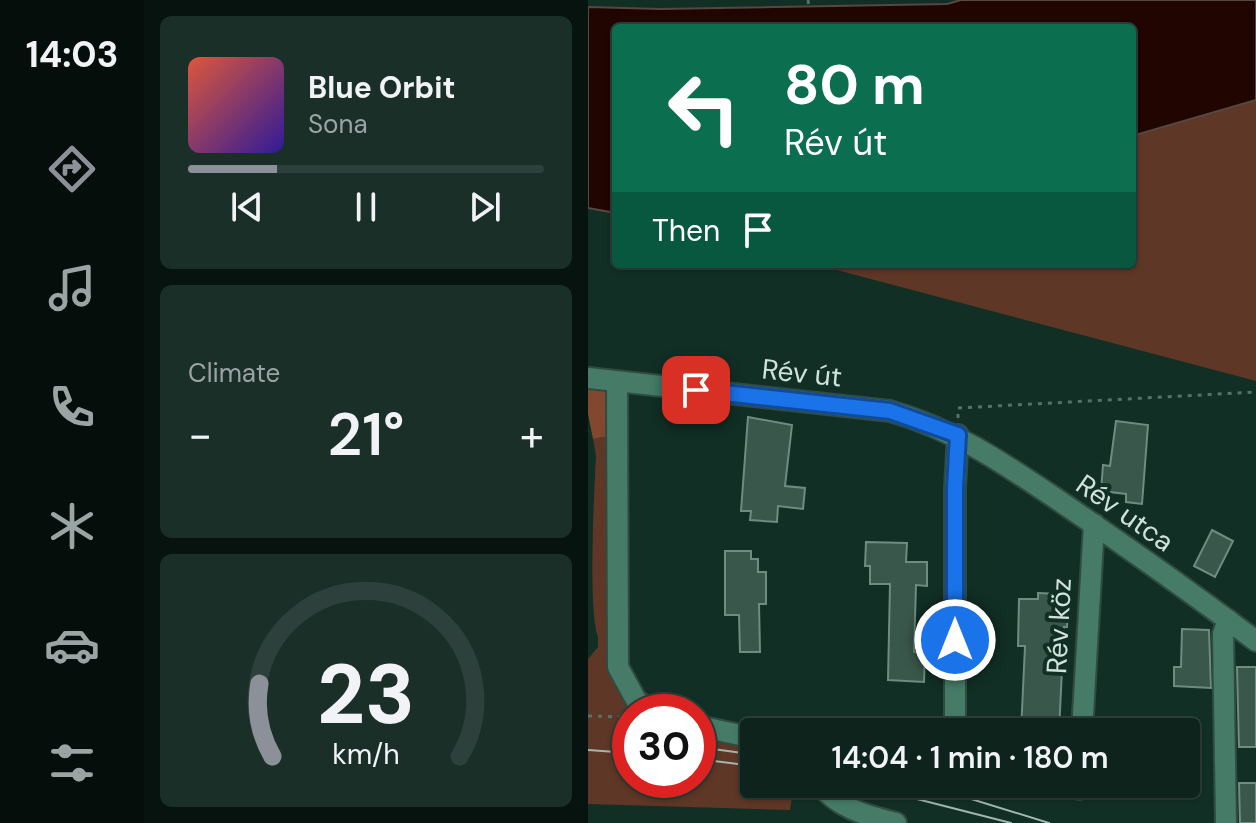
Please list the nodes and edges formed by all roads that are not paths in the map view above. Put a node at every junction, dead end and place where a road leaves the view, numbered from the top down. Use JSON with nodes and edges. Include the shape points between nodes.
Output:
{"nodes":[{"id":1,"x":588,"y":378,"type":"edge"},
{"id":2,"x":617,"y":382,"type":"junction"},
{"id":3,"x":958,"y":435,"type":"junction"},
{"id":4,"x":1094,"y":524,"type":"junction"},
{"id":5,"x":1228,"y":620,"type":"junction"},
{"id":6,"x":1256,"y":641,"type":"edge"},
{"id":7,"x":633,"y":694,"type":"edge"},
{"id":8,"x":955,"y":718,"type":"edge"},
{"id":9,"x":1083,"y":718,"type":"edge"},
{"id":10,"x":716,"y":730,"type":"edge"},
{"id":11,"x":740,"y":735,"type":"edge"},
{"id":12,"x":832,"y":798,"type":"edge"},
{"id":13,"x":896,"y":823,"type":"edge"},
{"id":14,"x":1226,"y":823,"type":"edge"}],
"edges":[{"from":1,"to":2,"type":"street","name":"Rév út"},
{"from":2,"to":3,"type":"street","name":"Rév út","via":[[890,411]]},
{"from":2,"to":7,"type":"street","via":[[618,667]]},
{"from":3,"to":4,"type":"street","name":"Rév utca"},
{"from":3,"to":8,"type":"street"},
{"from":4,"to":5,"type":"street","name":"Rév utca"},
{"from":4,"to":9,"type":"street","name":"Rév köz"},
{"from":5,"to":6,"type":"street","name":"Rév utca"},
{"from":5,"to":14,"type":"street","via":[[1223,634]]},
{"from":10,"to":11,"type":"street"},
{"from":12,"to":13,"type":"street"}]}
